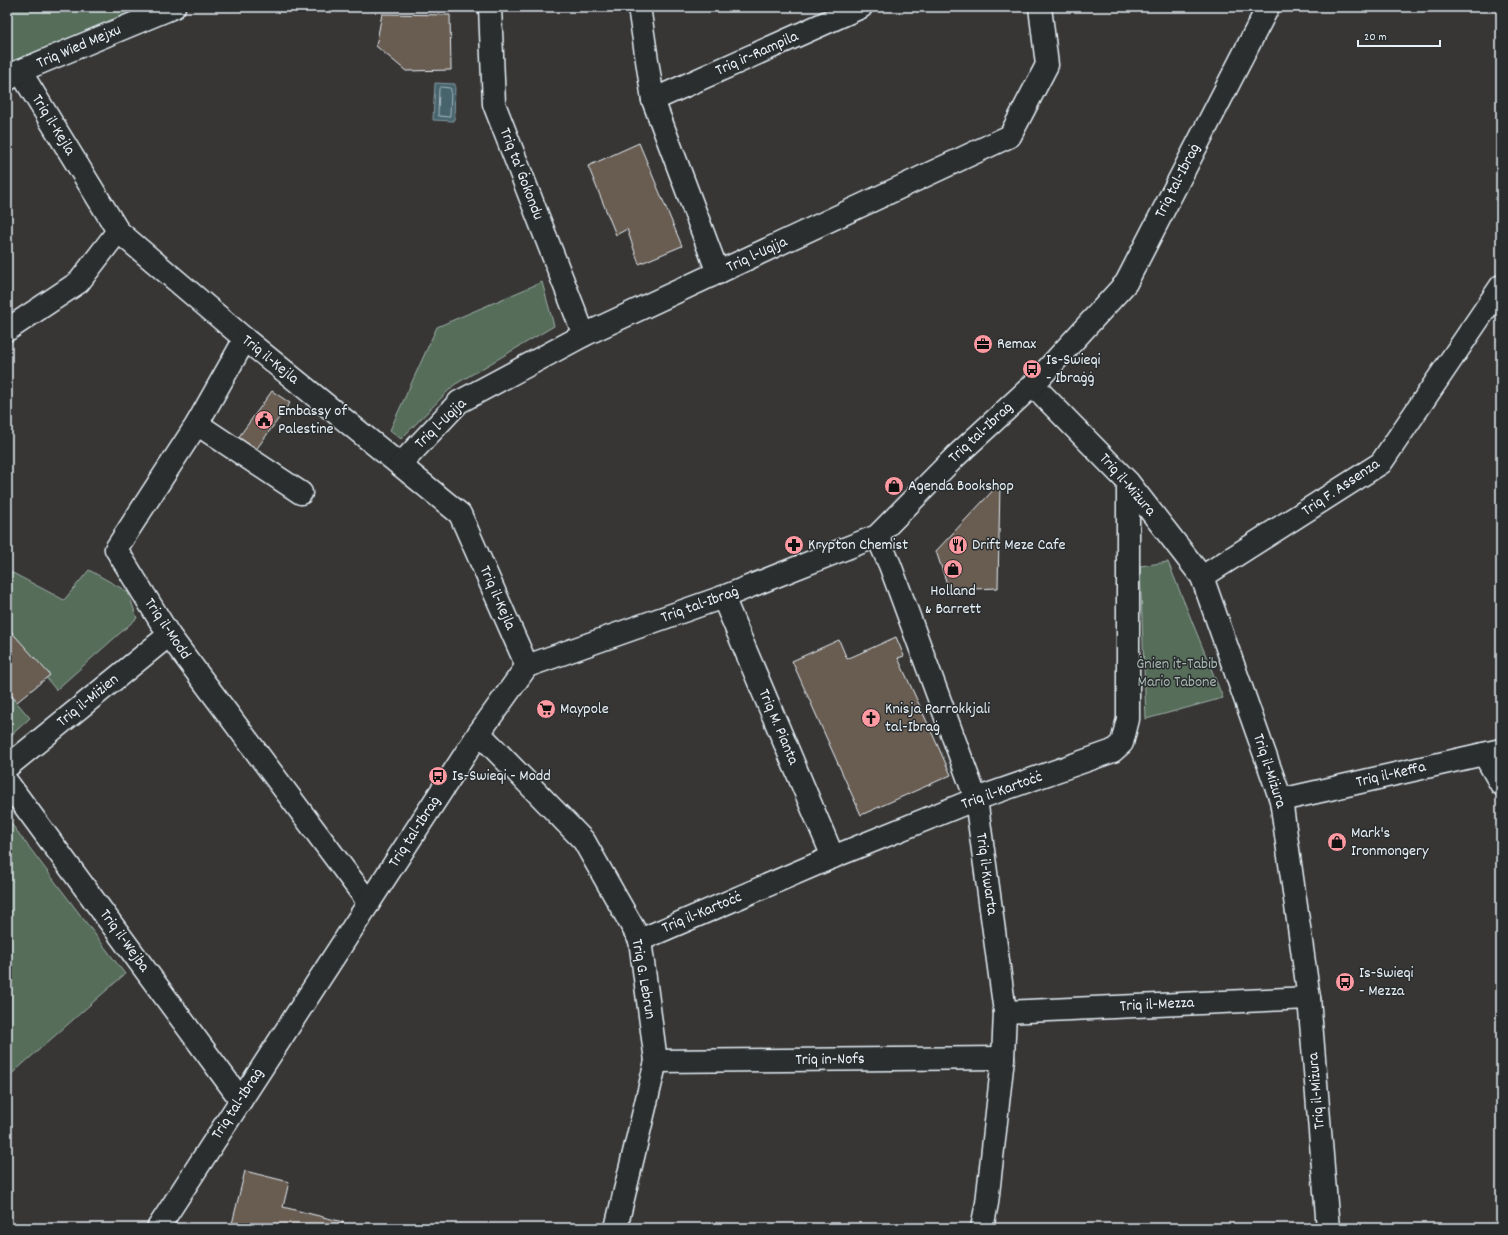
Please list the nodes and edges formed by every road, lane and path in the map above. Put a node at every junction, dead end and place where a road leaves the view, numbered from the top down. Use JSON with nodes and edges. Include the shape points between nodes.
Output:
{"nodes":[{"id":1,"x":174,"y":7,"type":"edge"},
{"id":2,"x":490,"y":7,"type":"edge"},
{"id":3,"x":639,"y":7,"type":"edge"},
{"id":4,"x":861,"y":7,"type":"edge"},
{"id":5,"x":1040,"y":7,"type":"edge"},
{"id":6,"x":1268,"y":7,"type":"edge"},
{"id":7,"x":14,"y":76,"type":"edge"},
{"id":8,"x":653,"y":100,"type":"junction"},
{"id":9,"x":118,"y":231,"type":"junction"},
{"id":10,"x":718,"y":273,"type":"junction"},
{"id":11,"x":1501,"y":286,"type":"edge"},
{"id":12,"x":7,"y":330,"type":"edge"},
{"id":13,"x":584,"y":335,"type":"junction"},
{"id":14,"x":245,"y":339,"type":"junction"},
{"id":15,"x":1033,"y":385,"type":"junction"},
{"id":16,"x":197,"y":424,"type":"junction"},
{"id":17,"x":400,"y":465,"type":"junction"},
{"id":18,"x":1128,"y":482,"type":"junction"},
{"id":19,"x":301,"y":493,"type":"dead end"},
{"id":20,"x":877,"y":536,"type":"junction"},
{"id":21,"x":1202,"y":577,"type":"junction"},
{"id":22,"x":723,"y":597,"type":"junction"},
{"id":23,"x":168,"y":635,"type":"junction"},
{"id":24,"x":527,"y":666,"type":"junction"},
{"id":25,"x":479,"y":733,"type":"junction"},
{"id":26,"x":1492,"y":752,"type":"edge"},
{"id":27,"x":7,"y":767,"type":"edge"},
{"id":28,"x":7,"y":782,"type":"edge"},
{"id":29,"x":1501,"y":784,"type":"edge"},
{"id":30,"x":976,"y":799,"type":"junction"},
{"id":31,"x":1281,"y":800,"type":"junction"},
{"id":32,"x":833,"y":857,"type":"junction"},
{"id":33,"x":369,"y":903,"type":"junction"},
{"id":34,"x":640,"y":940,"type":"junction"},
{"id":35,"x":1309,"y":998,"type":"junction"},
{"id":36,"x":1005,"y":1012,"type":"junction"},
{"id":37,"x":1003,"y":1058,"type":"junction"},
{"id":38,"x":656,"y":1061,"type":"junction"},
{"id":39,"x":241,"y":1100,"type":"junction"},
{"id":40,"x":158,"y":1228,"type":"edge"},
{"id":41,"x":616,"y":1228,"type":"edge"},
{"id":42,"x":982,"y":1228,"type":"edge"},
{"id":43,"x":1328,"y":1228,"type":"edge"}],
"edges":[{"from":1,"to":7,"type":"street","name":"Triq Wied Mejxu"},
{"from":2,"to":13,"type":"street","name":"Triq ta' Ġokondu","via":[[494,104]]},
{"from":3,"to":8,"type":"street"},
{"from":4,"to":8,"type":"street","name":"Triq ir-Rampila"},
{"from":5,"to":10,"type":"street","name":"Triq l-Uqija","via":[[1047,65],[1010,136]]},
{"from":6,"to":15,"type":"street","name":"Triq tal-Ibraġ","via":[[1126,283]]},
{"from":7,"to":9,"type":"street","name":"Triq il-Kejla"},
{"from":8,"to":10,"type":"street"},
{"from":9,"to":12,"type":"street","via":[[79,282]]},
{"from":9,"to":14,"type":"street","name":"Triq il-Kejla"},
{"from":10,"to":13,"type":"street","name":"Triq l-Uqija"},
{"from":11,"to":21,"type":"street","name":"Triq F. Assenza","via":[[1382,463]]},
{"from":13,"to":17,"type":"street","name":"Triq l-Uqija","via":[[459,402]]},
{"from":14,"to":16,"type":"street","name":"Triq il-Modd"},
{"from":14,"to":17,"type":"street","name":"Triq il-Kejla"},
{"from":15,"to":18,"type":"street","name":"Triq il-Miżura"},
{"from":15,"to":20,"type":"street","name":"Triq tal-Ibraġ","via":[[956,456]]},
{"from":16,"to":19,"type":"street"},
{"from":16,"to":23,"type":"street","name":"Triq il-Modd","via":[[116,549]]},
{"from":17,"to":24,"type":"street","name":"Triq il-Kejla","via":[[460,514]]},
{"from":18,"to":21,"type":"street","name":"Triq il-Miżura"},
{"from":18,"to":30,"type":"street","name":"Triq il-Kartoċċ","via":[[1128,719],[1122,743],[1113,752]]},
{"from":20,"to":22,"type":"street","name":"Triq tal-Ibraġ"},
{"from":20,"to":30,"type":"street","name":"Triq il-Kwarta"},
{"from":21,"to":31,"type":"street","name":"Triq il-Miżura"},
{"from":22,"to":24,"type":"street","name":"Triq tal-Ibraġ"},
{"from":22,"to":32,"type":"street","name":"Triq M. Pianta"},
{"from":23,"to":27,"type":"street","name":"Triq il-Miżien"},
{"from":23,"to":33,"type":"street","name":"Triq il-Modd"},
{"from":24,"to":25,"type":"street","name":"Triq tal-Ibraġ"},
{"from":25,"to":33,"type":"street","name":"Triq tal-Ibraġ"},
{"from":25,"to":34,"type":"street","name":"Triq G. Lebrun","via":[[584,842]]},
{"from":26,"to":29,"type":"street"},
{"from":26,"to":31,"type":"street","name":"Triq il-Keffa"},
{"from":28,"to":39,"type":"street","name":"Triq il-Wejba"},
{"from":30,"to":32,"type":"street","name":"Triq il-Kartoċċ"},
{"from":30,"to":36,"type":"street","name":"Triq il-Kwarta"},
{"from":31,"to":35,"type":"street","name":"Triq il-Miżura"},
{"from":32,"to":34,"type":"street","name":"Triq il-Kartoċċ"},
{"from":33,"to":39,"type":"street","name":"Triq tal-Ibraġ"},
{"from":34,"to":38,"type":"street","name":"Triq G. Lebrun"},
{"from":35,"to":36,"type":"street","name":"Triq il-Mezza"},
{"from":35,"to":43,"type":"street","name":"Triq il-Miżura"},
{"from":36,"to":37,"type":"street","name":"Triq il-Kwarta"},
{"from":37,"to":38,"type":"street","name":"Triq in-Nofs"},
{"from":37,"to":42,"type":"street","name":"Triq il-Kwarta"},
{"from":38,"to":41,"type":"street","name":"Triq G. Lebrun"},
{"from":39,"to":40,"type":"street","name":"Triq tal-Ibraġ"}]}
